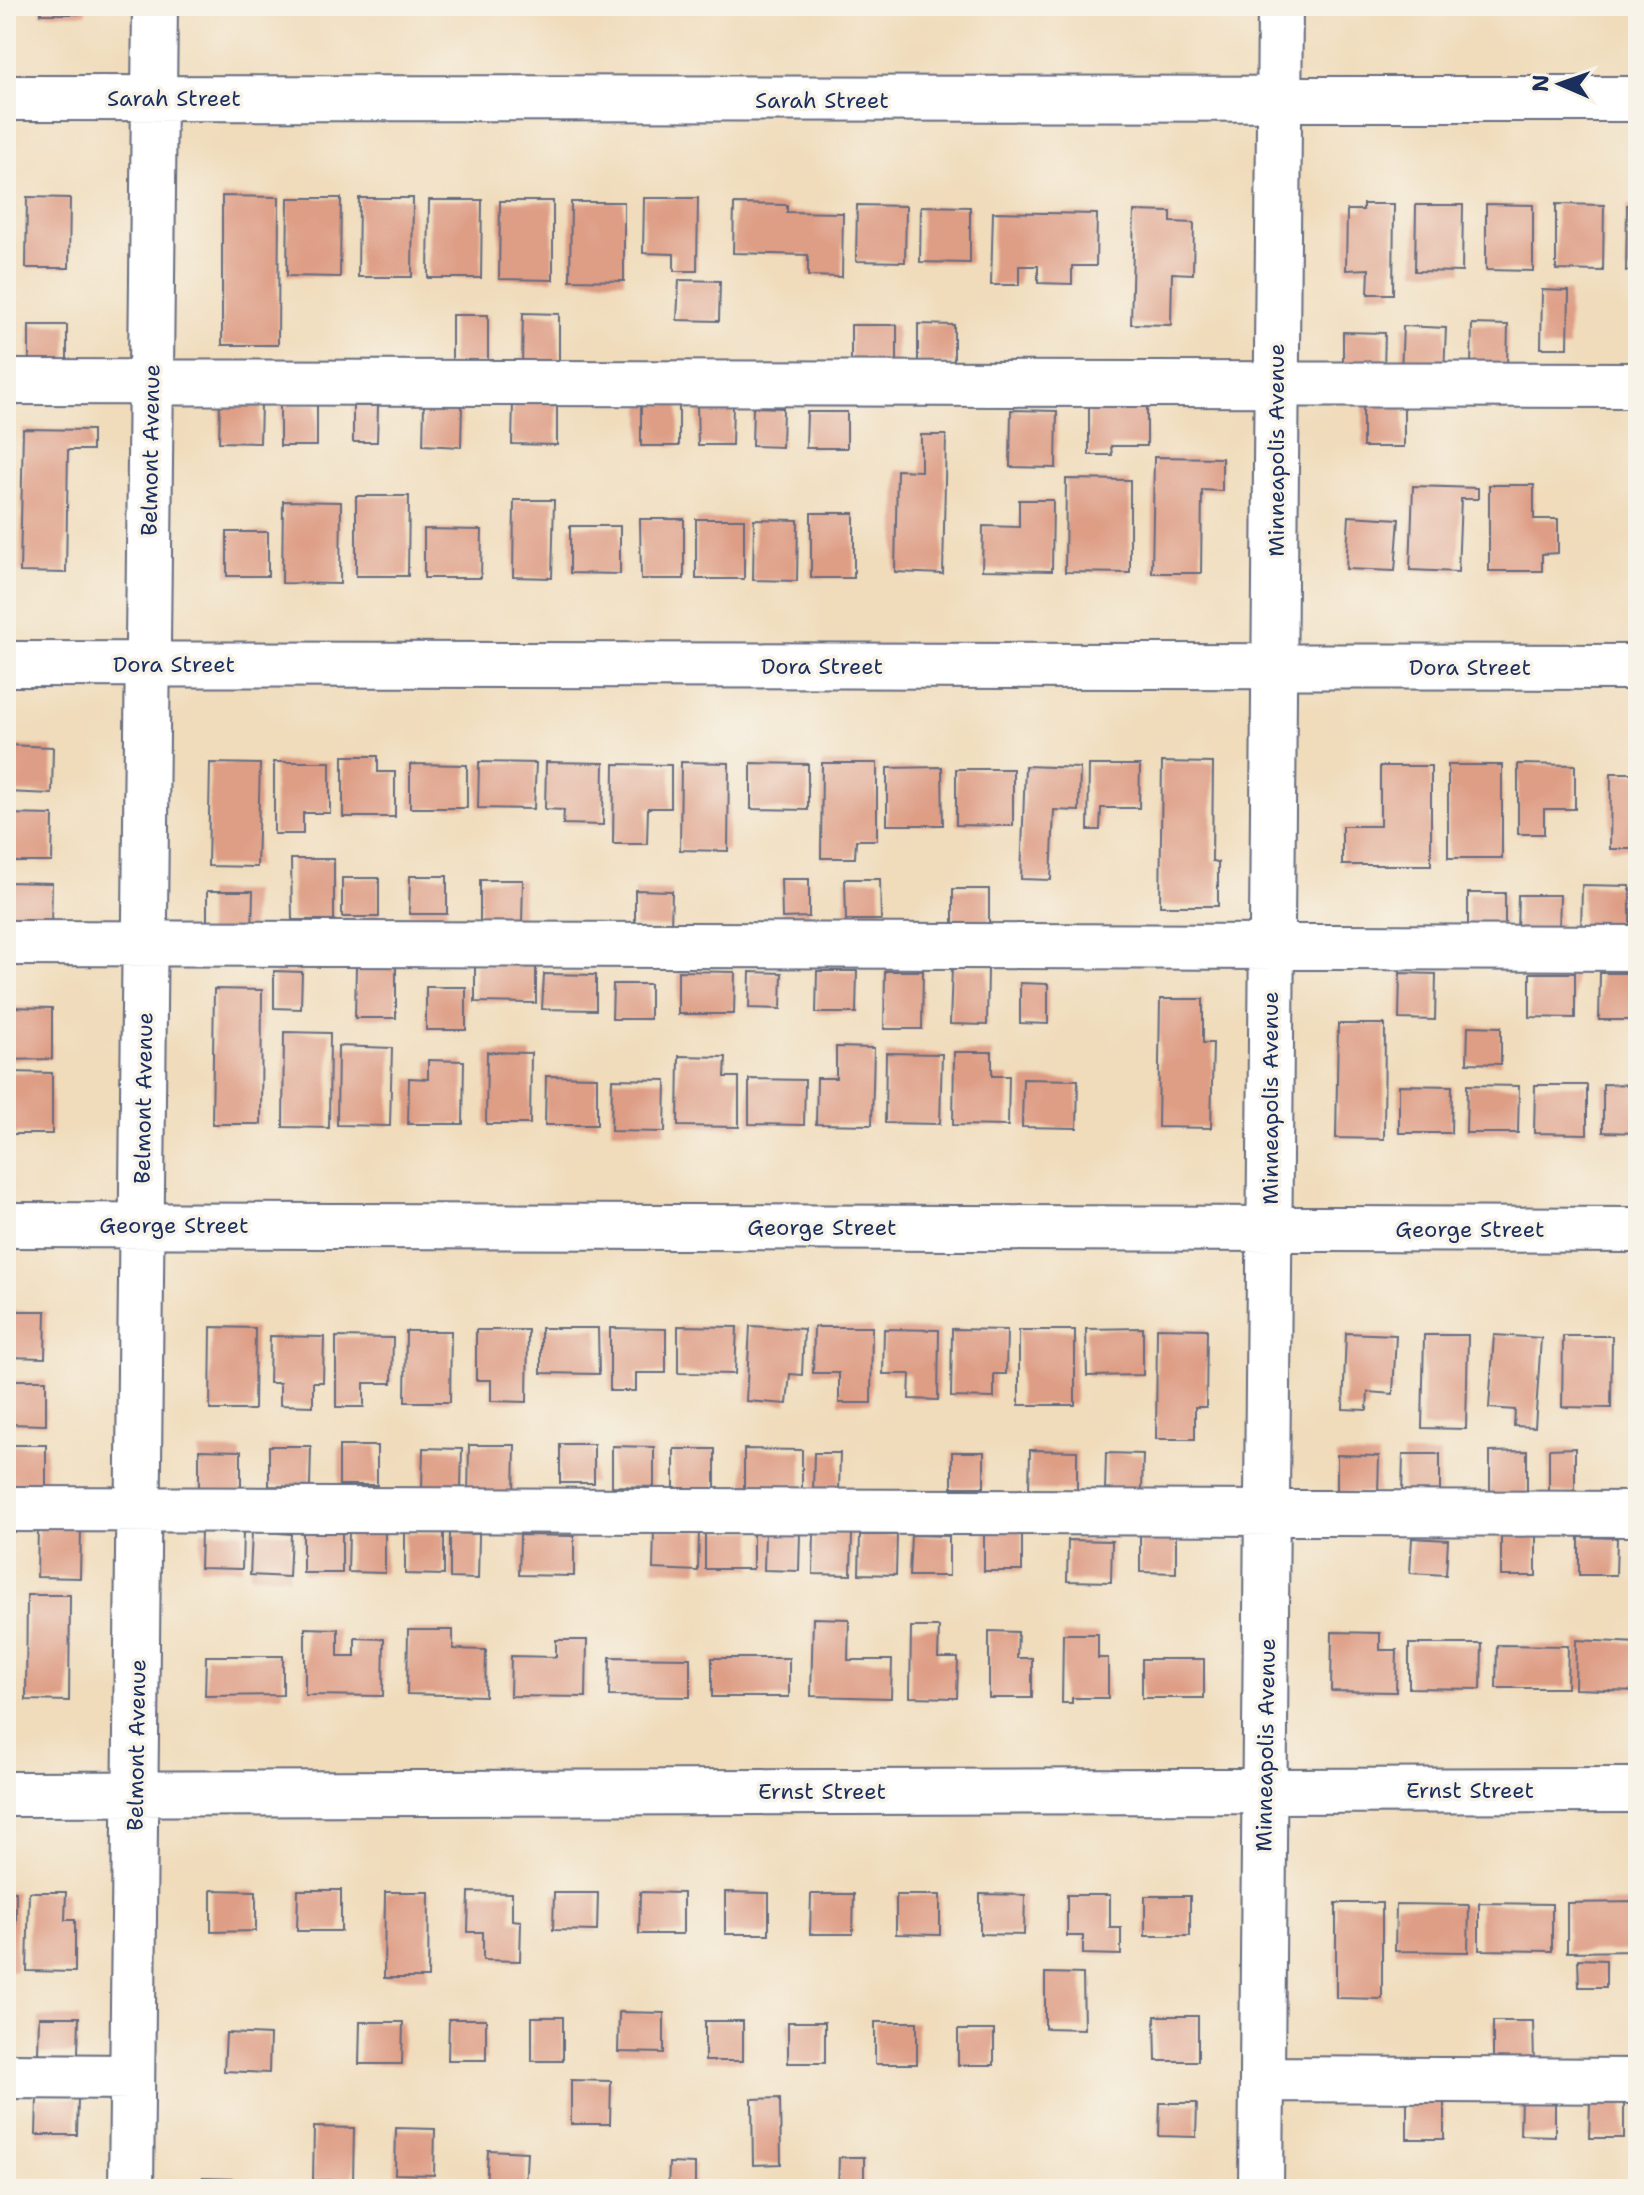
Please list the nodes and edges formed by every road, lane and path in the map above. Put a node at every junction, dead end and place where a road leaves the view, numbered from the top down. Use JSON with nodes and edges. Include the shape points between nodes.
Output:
{"nodes":[{"id":1,"x":155,"y":6,"type":"edge"},
{"id":2,"x":1280,"y":6,"type":"edge"},
{"id":3,"x":154,"y":97,"type":"junction"},
{"id":4,"x":6,"y":98,"type":"edge"},
{"id":5,"x":1638,"y":99,"type":"edge"},
{"id":6,"x":1279,"y":101,"type":"junction"},
{"id":7,"x":6,"y":382,"type":"edge"},
{"id":8,"x":151,"y":383,"type":"junction"},
{"id":9,"x":1276,"y":384,"type":"junction"},
{"id":10,"x":1638,"y":385,"type":"edge"},
{"id":11,"x":6,"y":664,"type":"edge"},
{"id":12,"x":148,"y":664,"type":"junction"},
{"id":13,"x":1638,"y":667,"type":"edge"},
{"id":14,"x":1274,"y":668,"type":"junction"},
{"id":15,"x":6,"y":943,"type":"edge"},
{"id":16,"x":145,"y":943,"type":"junction"},
{"id":17,"x":1272,"y":947,"type":"junction"},
{"id":18,"x":1638,"y":948,"type":"edge"},
{"id":19,"x":6,"y":1225,"type":"edge"},
{"id":20,"x":142,"y":1225,"type":"junction"},
{"id":21,"x":1269,"y":1229,"type":"junction"},
{"id":22,"x":1638,"y":1230,"type":"edge"},
{"id":23,"x":6,"y":1509,"type":"edge"},
{"id":24,"x":139,"y":1510,"type":"junction"},
{"id":25,"x":1267,"y":1513,"type":"junction"},
{"id":26,"x":1638,"y":1514,"type":"edge"},
{"id":27,"x":1264,"y":1789,"type":"junction"},
{"id":28,"x":1638,"y":1790,"type":"edge"},
{"id":29,"x":6,"y":1794,"type":"edge"},
{"id":30,"x":135,"y":1794,"type":"junction"},
{"id":31,"x":6,"y":2076,"type":"edge"},
{"id":32,"x":132,"y":2077,"type":"junction"},
{"id":33,"x":1262,"y":2079,"type":"junction"},
{"id":34,"x":1638,"y":2081,"type":"edge"},
{"id":35,"x":131,"y":2189,"type":"edge"},
{"id":36,"x":1261,"y":2189,"type":"edge"}],
"edges":[{"from":1,"to":3,"type":"street","name":"Belmont Avenue"},
{"from":2,"to":6,"type":"street","name":"Minneapolis Avenue"},
{"from":3,"to":4,"type":"street","name":"Sarah Street"},
{"from":3,"to":6,"type":"street","name":"Sarah Street"},
{"from":3,"to":8,"type":"street","name":"Belmont Avenue"},
{"from":5,"to":6,"type":"street","name":"Sarah Street"},
{"from":6,"to":9,"type":"street","name":"Minneapolis Avenue"},
{"from":7,"to":8,"type":"street"},
{"from":8,"to":9,"type":"street"},
{"from":8,"to":12,"type":"street","name":"Belmont Avenue"},
{"from":9,"to":10,"type":"street"},
{"from":9,"to":14,"type":"street","name":"Minneapolis Avenue"},
{"from":11,"to":12,"type":"street","name":"Dora Street"},
{"from":12,"to":14,"type":"street","name":"Dora Street"},
{"from":12,"to":16,"type":"street","name":"Belmont Avenue"},
{"from":13,"to":14,"type":"street","name":"Dora Street"},
{"from":14,"to":17,"type":"street","name":"Minneapolis Avenue"},
{"from":15,"to":16,"type":"street"},
{"from":16,"to":17,"type":"street"},
{"from":16,"to":20,"type":"street","name":"Belmont Avenue"},
{"from":17,"to":18,"type":"street"},
{"from":17,"to":21,"type":"street","name":"Minneapolis Avenue"},
{"from":19,"to":20,"type":"street","name":"George Street"},
{"from":20,"to":21,"type":"street","name":"George Street"},
{"from":20,"to":24,"type":"street","name":"Belmont Avenue"},
{"from":21,"to":22,"type":"street","name":"George Street"},
{"from":21,"to":25,"type":"street","name":"Minneapolis Avenue"},
{"from":23,"to":24,"type":"street"},
{"from":24,"to":25,"type":"street"},
{"from":24,"to":30,"type":"street","name":"Belmont Avenue"},
{"from":25,"to":26,"type":"street"},
{"from":25,"to":27,"type":"street","name":"Minneapolis Avenue"},
{"from":27,"to":28,"type":"street","name":"Ernst Street"},
{"from":27,"to":30,"type":"street","name":"Ernst Street"},
{"from":27,"to":33,"type":"street","name":"Minneapolis Avenue"},
{"from":29,"to":30,"type":"street","name":"Ernst Street"},
{"from":30,"to":32,"type":"street","name":"Belmont Avenue"},
{"from":31,"to":32,"type":"street"},
{"from":32,"to":35,"type":"street","name":"Belmont Avenue"},
{"from":33,"to":34,"type":"street"},
{"from":33,"to":36,"type":"street","name":"Minneapolis Avenue"}]}
